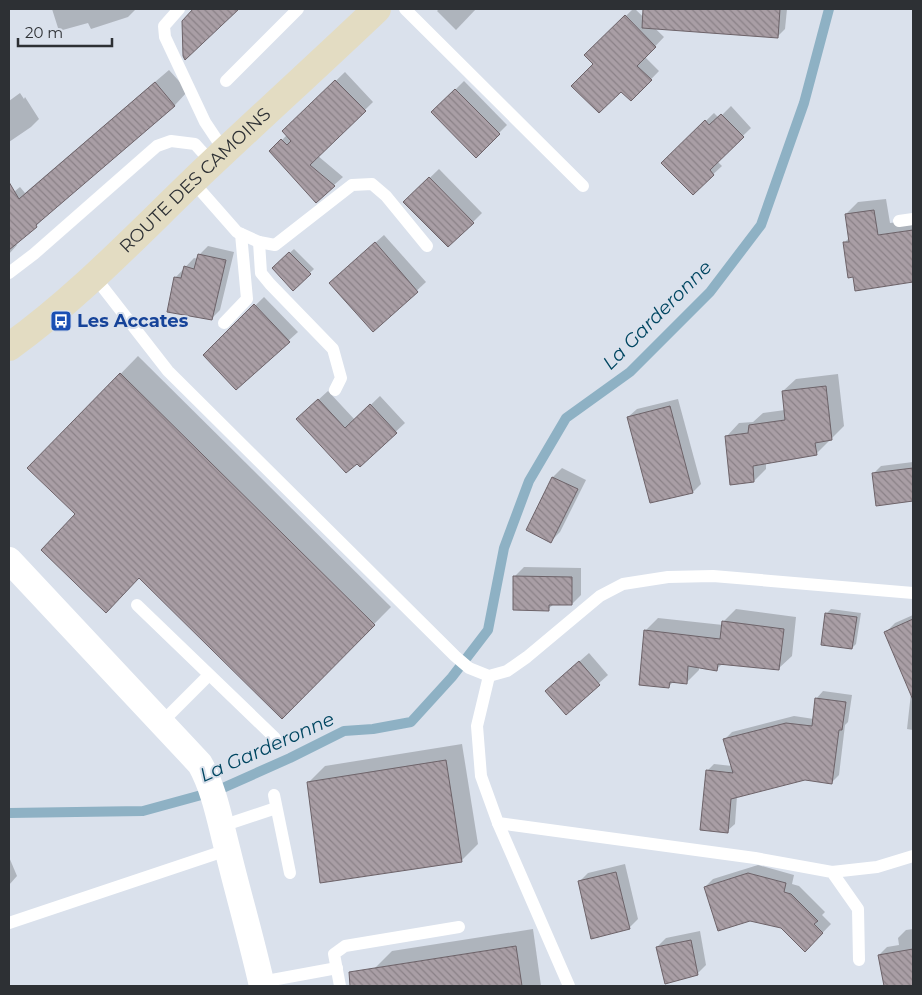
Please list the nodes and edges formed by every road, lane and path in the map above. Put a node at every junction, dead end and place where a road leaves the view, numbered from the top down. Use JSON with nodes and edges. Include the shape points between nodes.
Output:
{"nodes":[{"id":1,"x":179,"y":9,"type":"edge"},
{"id":2,"x":298,"y":9,"type":"edge"},
{"id":3,"x":406,"y":9,"type":"edge"},
{"id":4,"x":374,"y":10,"type":"edge"},
{"id":5,"x":226,"y":81,"type":"dead end"},
{"id":6,"x":218,"y":157,"type":"junction"},
{"id":7,"x":193,"y":182,"type":"junction"},
{"id":8,"x":584,"y":186,"type":"dead end"},
{"id":9,"x":913,"y":219,"type":"edge"},
{"id":10,"x":899,"y":222,"type":"dead end"},
{"id":11,"x":241,"y":234,"type":"junction"},
{"id":12,"x":260,"y":242,"type":"junction"},
{"id":13,"x":427,"y":246,"type":"dead end"},
{"id":14,"x":9,"y":273,"type":"edge"},
{"id":15,"x":94,"y":276,"type":"junction"},
{"id":16,"x":224,"y":323,"type":"dead end"},
{"id":17,"x":9,"y":347,"type":"edge"},
{"id":18,"x":335,"y":390,"type":"dead end"},
{"id":19,"x":9,"y":560,"type":"edge"},
{"id":20,"x":913,"y":593,"type":"edge"},
{"id":21,"x":136,"y":605,"type":"dead end"},
{"id":22,"x":209,"y":675,"type":"junction"},
{"id":23,"x":488,"y":676,"type":"junction"},
{"id":24,"x":162,"y":722,"type":"junction"},
{"id":25,"x":275,"y":738,"type":"dead end"},
{"id":26,"x":498,"y":823,"type":"junction"},
{"id":27,"x":223,"y":830,"type":"junction"},
{"id":28,"x":913,"y":856,"type":"edge"},
{"id":29,"x":832,"y":872,"type":"junction"},
{"id":30,"x":290,"y":873,"type":"dead end"},
{"id":31,"x":9,"y":923,"type":"edge"},
{"id":32,"x":459,"y":927,"type":"dead end"},
{"id":33,"x":860,"y":960,"type":"dead end"},
{"id":34,"x":337,"y":968,"type":"junction"},
{"id":35,"x":261,"y":984,"type":"edge"},
{"id":36,"x":340,"y":986,"type":"edge"},
{"id":37,"x":569,"y":986,"type":"edge"}],
"edges":[{"from":1,"to":6,"type":"lane","via":[[164,26],[165,37]]},
{"from":2,"to":5,"type":"lane"},
{"from":3,"to":8,"type":"lane"},
{"from":4,"to":6,"type":"main road","name":"ROUTE DES CAMOINS"},
{"from":6,"to":7,"type":"main road","name":"ROUTE DES CAMOINS"},
{"from":6,"to":14,"type":"lane","via":[[195,144],[171,141],[157,146]]},
{"from":7,"to":11,"type":"lane"},
{"from":7,"to":15,"type":"main road","name":"ROUTE DES CAMOINS"},
{"from":9,"to":10,"type":"lane"},
{"from":11,"to":12,"type":"lane"},
{"from":11,"to":16,"type":"lane","via":[[247,299]]},
{"from":12,"to":13,"type":"lane","via":[[276,245],[352,185],[372,184],[386,196]]},
{"from":12,"to":18,"type":"lane","via":[[261,272],[333,349],[341,378]]},
{"from":15,"to":17,"type":"main road","name":"ROUTE DES CAMOINS"},
{"from":15,"to":23,"type":"lane","via":[[168,371],[455,656],[469,668]]},
{"from":19,"to":24,"type":"street"},
{"from":20,"to":23,"type":"lane","via":[[713,576],[668,577],[624,584],[600,596],[507,671]]},
{"from":21,"to":22,"type":"lane"},
{"from":22,"to":24,"type":"lane"},
{"from":22,"to":25,"type":"lane"},
{"from":23,"to":26,"type":"lane","via":[[477,726],[481,776]]},
{"from":24,"to":27,"type":"street","via":[[200,764]]},
{"from":26,"to":29,"type":"lane","via":[[755,858]]},
{"from":26,"to":37,"type":"lane"},
{"from":27,"to":30,"type":"lane","via":[[275,802]]},
{"from":27,"to":31,"type":"lane"},
{"from":27,"to":35,"type":"street"},
{"from":28,"to":29,"type":"lane","via":[[877,867]]},
{"from":29,"to":33,"type":"lane","via":[[858,909]]},
{"from":32,"to":34,"type":"lane","via":[[345,946],[334,954]]},
{"from":34,"to":35,"type":"lane"},
{"from":34,"to":36,"type":"lane"}]}
